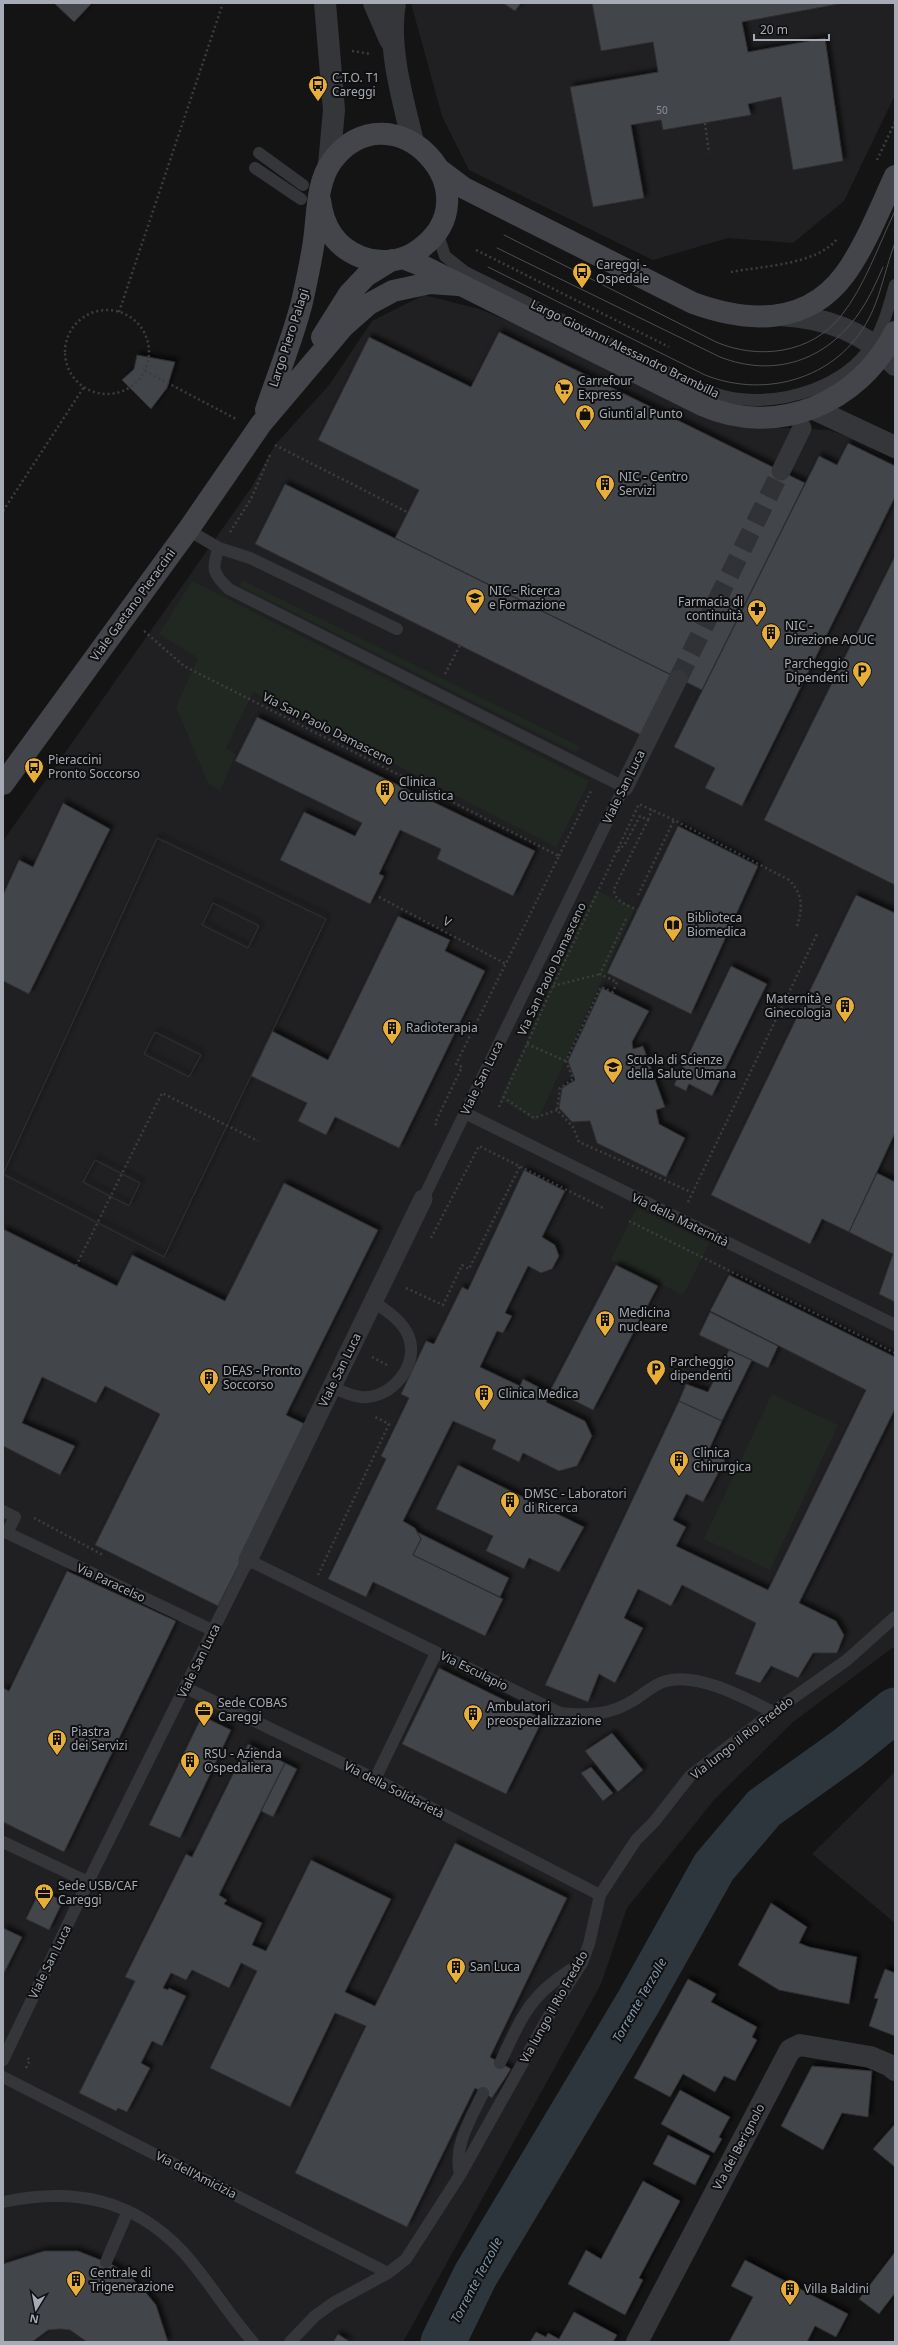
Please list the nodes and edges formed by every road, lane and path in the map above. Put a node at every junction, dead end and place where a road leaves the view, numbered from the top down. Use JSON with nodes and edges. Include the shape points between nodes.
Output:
{"nodes":[{"id":1,"x":223,"y":3,"type":"edge"},
{"id":2,"x":325,"y":3,"type":"edge"},
{"id":3,"x":374,"y":3,"type":"edge"},
{"id":4,"x":395,"y":3,"type":"edge"},
{"id":5,"x":349,"y":50,"type":"dead end"},
{"id":6,"x":385,"y":51,"type":"junction"},
{"id":7,"x":895,"y":122,"type":"edge"},
{"id":8,"x":705,"y":123,"type":"dead end"},
{"id":9,"x":413,"y":142,"type":"junction"},
{"id":10,"x":259,"y":153,"type":"dead end"},
{"id":11,"x":709,"y":153,"type":"dead end"},
{"id":12,"x":874,"y":164,"type":"dead end"},
{"id":13,"x":329,"y":165,"type":"junction"},
{"id":14,"x":255,"y":168,"type":"dead end"},
{"id":15,"x":440,"y":170,"type":"junction"},
{"id":16,"x":895,"y":176,"type":"edge"},
{"id":17,"x":304,"y":185,"type":"dead end"},
{"id":18,"x":310,"y":200,"type":"junction"},
{"id":19,"x":437,"y":232,"type":"junction"},
{"id":20,"x":840,"y":234,"type":"dead end"},
{"id":21,"x":476,"y":250,"type":"dead end"},
{"id":22,"x":398,"y":259,"type":"junction"},
{"id":23,"x":731,"y":272,"type":"dead end"},
{"id":24,"x":458,"y":285,"type":"junction"},
{"id":25,"x":895,"y":285,"type":"edge"},
{"id":26,"x":119,"y":312,"type":"junction"},
{"id":27,"x":779,"y":315,"type":"junction"},
{"id":28,"x":895,"y":332,"type":"edge"},
{"id":29,"x":669,"y":347,"type":"dead end"},
{"id":30,"x":884,"y":354,"type":"edge"},
{"id":31,"x":145,"y":371,"type":"junction"},
{"id":32,"x":292,"y":386,"type":"junction"},
{"id":33,"x":84,"y":387,"type":"junction"},
{"id":34,"x":814,"y":409,"type":"junction"},
{"id":35,"x":239,"y":421,"type":"dead end"},
{"id":36,"x":261,"y":424,"type":"junction"},
{"id":37,"x":802,"y":428,"type":"dead end"},
{"id":38,"x":895,"y":447,"type":"edge"},
{"id":39,"x":781,"y":471,"type":"tunnel mouth"},
{"id":40,"x":3,"y":511,"type":"edge"},
{"id":41,"x":407,"y":512,"type":"dead end"},
{"id":42,"x":188,"y":530,"type":"junction"},
{"id":43,"x":224,"y":550,"type":"junction"},
{"id":44,"x":124,"y":618,"type":"junction"},
{"id":45,"x":397,"y":629,"type":"dead end"},
{"id":46,"x":460,"y":645,"type":"dead end"},
{"id":47,"x":445,"y":674,"type":"dead end"},
{"id":48,"x":678,"y":679,"type":"tunnel mouth"},
{"id":49,"x":3,"y":784,"type":"edge"},
{"id":50,"x":624,"y":787,"type":"junction"},
{"id":51,"x":591,"y":791,"type":"dead end"},
{"id":52,"x":652,"y":810,"type":"junction"},
{"id":53,"x":648,"y":820,"type":"junction"},
{"id":54,"x":674,"y":820,"type":"junction"},
{"id":55,"x":617,"y":853,"type":"junction"},
{"id":56,"x":559,"y":856,"type":"junction"},
{"id":57,"x":638,"y":895,"type":"dead end"},
{"id":58,"x":379,"y":897,"type":"dead end"},
{"id":59,"x":638,"y":910,"type":"dead end"},
{"id":60,"x":626,"y":919,"type":"dead end"},
{"id":61,"x":797,"y":926,"type":"dead end"},
{"id":62,"x":817,"y":934,"type":"dead end"},
{"id":63,"x":506,"y":964,"type":"junction"},
{"id":64,"x":600,"y":974,"type":"junction"},
{"id":65,"x":554,"y":986,"type":"junction"},
{"id":66,"x":527,"y":1044,"type":"junction"},
{"id":67,"x":566,"y":1061,"type":"junction"},
{"id":68,"x":503,"y":1097,"type":"junction"},
{"id":69,"x":499,"y":1107,"type":"dead end"},
{"id":70,"x":557,"y":1110,"type":"junction"},
{"id":71,"x":465,"y":1114,"type":"junction"},
{"id":72,"x":437,"y":1127,"type":"dead end"},
{"id":73,"x":258,"y":1141,"type":"dead end"},
{"id":74,"x":479,"y":1146,"type":"dead end"},
{"id":75,"x":520,"y":1166,"type":"junction"},
{"id":76,"x":691,"y":1192,"type":"junction"},
{"id":77,"x":423,"y":1199,"type":"joint"},
{"id":78,"x":695,"y":1206,"type":"dead end"},
{"id":79,"x":603,"y":1208,"type":"dead end"},
{"id":80,"x":628,"y":1221,"type":"dead end"},
{"id":81,"x":76,"y":1266,"type":"dead end"},
{"id":82,"x":406,"y":1288,"type":"dead end"},
{"id":83,"x":373,"y":1301,"type":"junction"},
{"id":84,"x":895,"y":1325,"type":"edge"},
{"id":85,"x":895,"y":1353,"type":"edge"},
{"id":86,"x":332,"y":1387,"type":"junction"},
{"id":87,"x":369,"y":1413,"type":"dead end"},
{"id":88,"x":3,"y":1511,"type":"edge"},
{"id":89,"x":30,"y":1517,"type":"dead end"},
{"id":90,"x":5,"y":1532,"type":"edge"},
{"id":91,"x":109,"y":1558,"type":"dead end"},
{"id":92,"x":248,"y":1560,"type":"junction"},
{"id":93,"x":311,"y":1590,"type":"junction"},
{"id":94,"x":895,"y":1617,"type":"edge"},
{"id":95,"x":214,"y":1631,"type":"junction"},
{"id":96,"x":436,"y":1653,"type":"junction"},
{"id":97,"x":186,"y":1688,"type":"junction"},
{"id":98,"x":773,"y":1712,"type":"junction"},
{"id":99,"x":375,"y":1780,"type":"junction"},
{"id":100,"x":3,"y":1842,"type":"edge"},
{"id":101,"x":88,"y":1882,"type":"junction"},
{"id":102,"x":600,"y":1895,"type":"junction"},
{"id":103,"x":582,"y":1963,"type":"junction"},
{"id":104,"x":3,"y":2060,"type":"edge"},
{"id":105,"x":500,"y":2063,"type":"dead end"},
{"id":106,"x":895,"y":2070,"type":"edge"},
{"id":107,"x":3,"y":2077,"type":"edge"},
{"id":108,"x":484,"y":2093,"type":"dead end"},
{"id":109,"x":460,"y":2175,"type":"junction"},
{"id":110,"x":3,"y":2202,"type":"edge"},
{"id":111,"x":128,"y":2211,"type":"junction"},
{"id":112,"x":106,"y":2262,"type":"dead end"},
{"id":113,"x":388,"y":2273,"type":"junction"},
{"id":114,"x":253,"y":2342,"type":"edge"},
{"id":115,"x":290,"y":2342,"type":"edge"},
{"id":116,"x":637,"y":2342,"type":"edge"}],
"edges":[{"from":1,"to":26,"type":"path"},
{"from":2,"to":13,"type":"street","name":"Largo Piero Palagi","via":[[334,110]]},
{"from":3,"to":6,"type":"street"},
{"from":4,"to":6,"type":"street"},
{"from":5,"to":6,"type":"path"},
{"from":6,"to":9,"type":"street"},
{"from":7,"to":12,"type":"path"},
{"from":8,"to":11,"type":"path"},
{"from":9,"to":13,"type":"main road","name":"Largo Piero Palagi","via":[[387,135],[361,139],[348,145]]},
{"from":9,"to":15,"type":"main road","name":"Largo Piero Palagi","via":[[431,157]]},
{"from":10,"to":17,"type":"lane"},
{"from":13,"to":18,"type":"main road","name":"Largo Piero Palagi","via":[[320,188]]},
{"from":14,"to":18,"type":"lane"},
{"from":15,"to":19,"type":"main road","name":"Largo Piero Palagi","via":[[445,185],[446,208]]},
{"from":15,"to":27,"type":"main road","via":[[464,188],[693,303],[731,315]]},
{"from":16,"to":27,"type":"main road","via":[[845,274],[814,302]]},
{"from":18,"to":22,"type":"main road","name":"Largo Piero Palagi","via":[[326,227],[344,248],[368,260]]},
{"from":18,"to":36,"type":"main road","name":"Largo Piero Palagi","via":[[314,247],[301,304]]},
{"from":19,"to":22,"type":"main road","name":"Largo Piero Palagi","via":[[425,246]]},
{"from":19,"to":30,"type":"lane","name":"Largo Giovanni Alessandro Brambilla","via":[[445,256],[465,272],[693,385],[729,398],[759,400],[809,392],[851,367]]},
{"from":20,"to":23,"type":"path","via":[[832,245],[807,258]]},
{"from":21,"to":29,"type":"path"},
{"from":22,"to":24,"type":"main road","name":"Largo Giovanni Alessandro Brambilla","via":[[423,266]]},
{"from":22,"to":32,"type":"main road","name":"Largo Piero Palagi","via":[[366,276],[349,294]]},
{"from":24,"to":32,"type":"main road","name":"Largo Piero Palagi","via":[[430,283],[393,291],[380,297],[344,326]]},
{"from":24,"to":34,"type":"main road","name":"Largo Giovanni Alessandro Brambilla","via":[[712,410],[735,415],[767,417]]},
{"from":25,"to":30,"type":"lane","via":[[887,312]]},
{"from":26,"to":31,"type":"path","via":[[135,321],[147,340],[149,348]]},
{"from":26,"to":33,"type":"path","via":[[102,310],[91,313],[75,324],[69,334],[66,363],[73,377]]},
{"from":27,"to":30,"type":"street","via":[[822,320],[846,329]]},
{"from":28,"to":30,"type":"main road","name":"Largo Giovanni Alessandro Brambilla"},
{"from":30,"to":34,"type":"main road","name":"Largo Giovanni Alessandro Brambilla","via":[[862,379]]},
{"from":31,"to":33,"type":"path","via":[[136,382],[116,393],[93,392]]},
{"from":31,"to":35,"type":"path"},
{"from":32,"to":36,"type":"main road","name":"Largo Piero Palagi"},
{"from":33,"to":40,"type":"path"},
{"from":34,"to":38,"type":"street"},
{"from":36,"to":42,"type":"main road","name":"Viale Gaetano Pieraccini"},
{"from":37,"to":39,"type":"street"},
{"from":41,"to":43,"type":"path","via":[[275,445],[251,500],[227,536]]},
{"from":42,"to":43,"type":"lane"},
{"from":42,"to":44,"type":"main road","name":"Viale Gaetano Pieraccini"},
{"from":43,"to":45,"type":"lane","via":[[250,558]]},
{"from":43,"to":50,"type":"lane","via":[[213,564],[217,577],[229,589]]},
{"from":44,"to":49,"type":"main road","name":"Viale Gaetano Pieraccini"},
{"from":44,"to":56,"type":"path","name":"Via San Paolo Damasceno","via":[[154,638],[184,666]]},
{"from":46,"to":47,"type":"path"},
{"from":48,"to":50,"type":"street","name":"Viale San Luca"},
{"from":50,"to":71,"type":"lane","name":"Viale San Luca"},
{"from":51,"to":56,"type":"path"},
{"from":52,"to":53,"type":"path"},
{"from":52,"to":54,"type":"path"},
{"from":52,"to":55,"type":"path","name":"Via San Paolo Damasceno","via":[[639,804]]},
{"from":53,"to":55,"type":"path","via":[[640,816],[625,844]]},
{"from":53,"to":59,"type":"path","via":[[614,889],[615,896],[621,902]]},
{"from":54,"to":57,"type":"path"},
{"from":54,"to":61,"type":"path","via":[[789,880],[795,886],[801,900],[801,915]]},
{"from":55,"to":65,"type":"path","name":"Via San Paolo Damasceno"},
{"from":56,"to":63,"type":"path"},
{"from":58,"to":63,"type":"path","name":"V"},
{"from":60,"to":64,"type":"path"},
{"from":62,"to":76,"type":"path"},
{"from":63,"to":72,"type":"path","via":[[456,1064],[462,1067],[435,1124]]},
{"from":64,"to":65,"type":"path"},
{"from":64,"to":67,"type":"path","via":[[617,982],[613,992],[601,987]]},
{"from":65,"to":66,"type":"path","name":"Via San Paolo Damasceno"},
{"from":66,"to":67,"type":"path"},
{"from":66,"to":68,"type":"path","name":"Via San Paolo Damasceno"},
{"from":67,"to":70,"type":"path","via":[[573,1079],[560,1088]]},
{"from":68,"to":69,"type":"path","name":"Via San Paolo Damasceno"},
{"from":68,"to":70,"type":"path","via":[[534,1118]]},
{"from":70,"to":76,"type":"path","via":[[573,1126],[579,1142]]},
{"from":71,"to":77,"type":"lane","name":"Viale San Luca"},
{"from":71,"to":84,"type":"lane","name":"Via della Maternità"},
{"from":73,"to":81,"type":"path","via":[[162,1093]]},
{"from":74,"to":75,"type":"path"},
{"from":75,"to":79,"type":"path"},
{"from":75,"to":82,"type":"path","via":[[469,1269],[462,1265],[443,1304]]},
{"from":76,"to":78,"type":"path","via":[[688,1203]]},
{"from":77,"to":83,"type":"street","name":"Viale San Luca"},
{"from":80,"to":85,"type":"path"},
{"from":83,"to":86,"type":"street","name":"Viale San Luca"},
{"from":83,"to":86,"type":"lane","via":[[402,1325],[408,1334],[408,1365],[395,1384],[377,1395],[361,1397]]},
{"from":86,"to":92,"type":"street","name":"Viale San Luca"},
{"from":87,"to":93,"type":"path","via":[[389,1424]]},
{"from":88,"to":90,"type":"lane","name":"Via Paracelso","via":[[15,1517]]},
{"from":89,"to":91,"type":"path"},
{"from":90,"to":95,"type":"lane","name":"Via Paracelso"},
{"from":92,"to":93,"type":"lane","name":"Via Esculapio"},
{"from":92,"to":95,"type":"lane","name":"Viale San Luca"},
{"from":93,"to":96,"type":"lane","name":"Via Esculapio"},
{"from":94,"to":98,"type":"lane","name":"Via lungo il Rio Freddo","via":[[847,1660]]},
{"from":95,"to":97,"type":"lane","name":"Viale San Luca"},
{"from":96,"to":98,"type":"lane","name":"Via Esculapio","via":[[560,1713],[581,1715],[617,1710],[653,1687],[666,1681],[677,1680],[728,1690]]},
{"from":96,"to":99,"type":"lane"},
{"from":97,"to":99,"type":"lane","name":"Via della Solidarietà"},
{"from":97,"to":101,"type":"lane","name":"Viale San Luca"},
{"from":98,"to":102,"type":"lane","name":"Via lungo il Rio Freddo","via":[[690,1776],[654,1822],[636,1840]]},
{"from":99,"to":102,"type":"lane","name":"Via della Solidarietà"},
{"from":100,"to":101,"type":"lane"},
{"from":101,"to":104,"type":"lane","name":"Viale San Luca"},
{"from":102,"to":103,"type":"lane","name":"Via lungo il Rio Freddo"},
{"from":103,"to":105,"type":"lane","via":[[556,1978],[535,1998],[518,2025]]},
{"from":103,"to":109,"type":"lane","name":"Via lungo il Rio Freddo","via":[[555,2005]]},
{"from":106,"to":116,"type":"street","name":"Via del Berignolo","via":[[870,2057],[800,2045],[790,2050]]},
{"from":107,"to":113,"type":"lane","name":"Via dell'Amicizia"},
{"from":108,"to":109,"type":"lane","via":[[459,2148],[457,2161]]},
{"from":109,"to":113,"type":"lane","name":"Via lungo il Rio Freddo","via":[[406,2259]]},
{"from":110,"to":111,"type":"lane","via":[[40,2196],[71,2195],[122,2207]]},
{"from":111,"to":112,"type":"lane"},
{"from":111,"to":114,"type":"lane","via":[[156,2228],[183,2252]]},
{"from":113,"to":115,"type":"lane","name":"Via lungo il Rio Freddo","via":[[333,2303]]}]}
